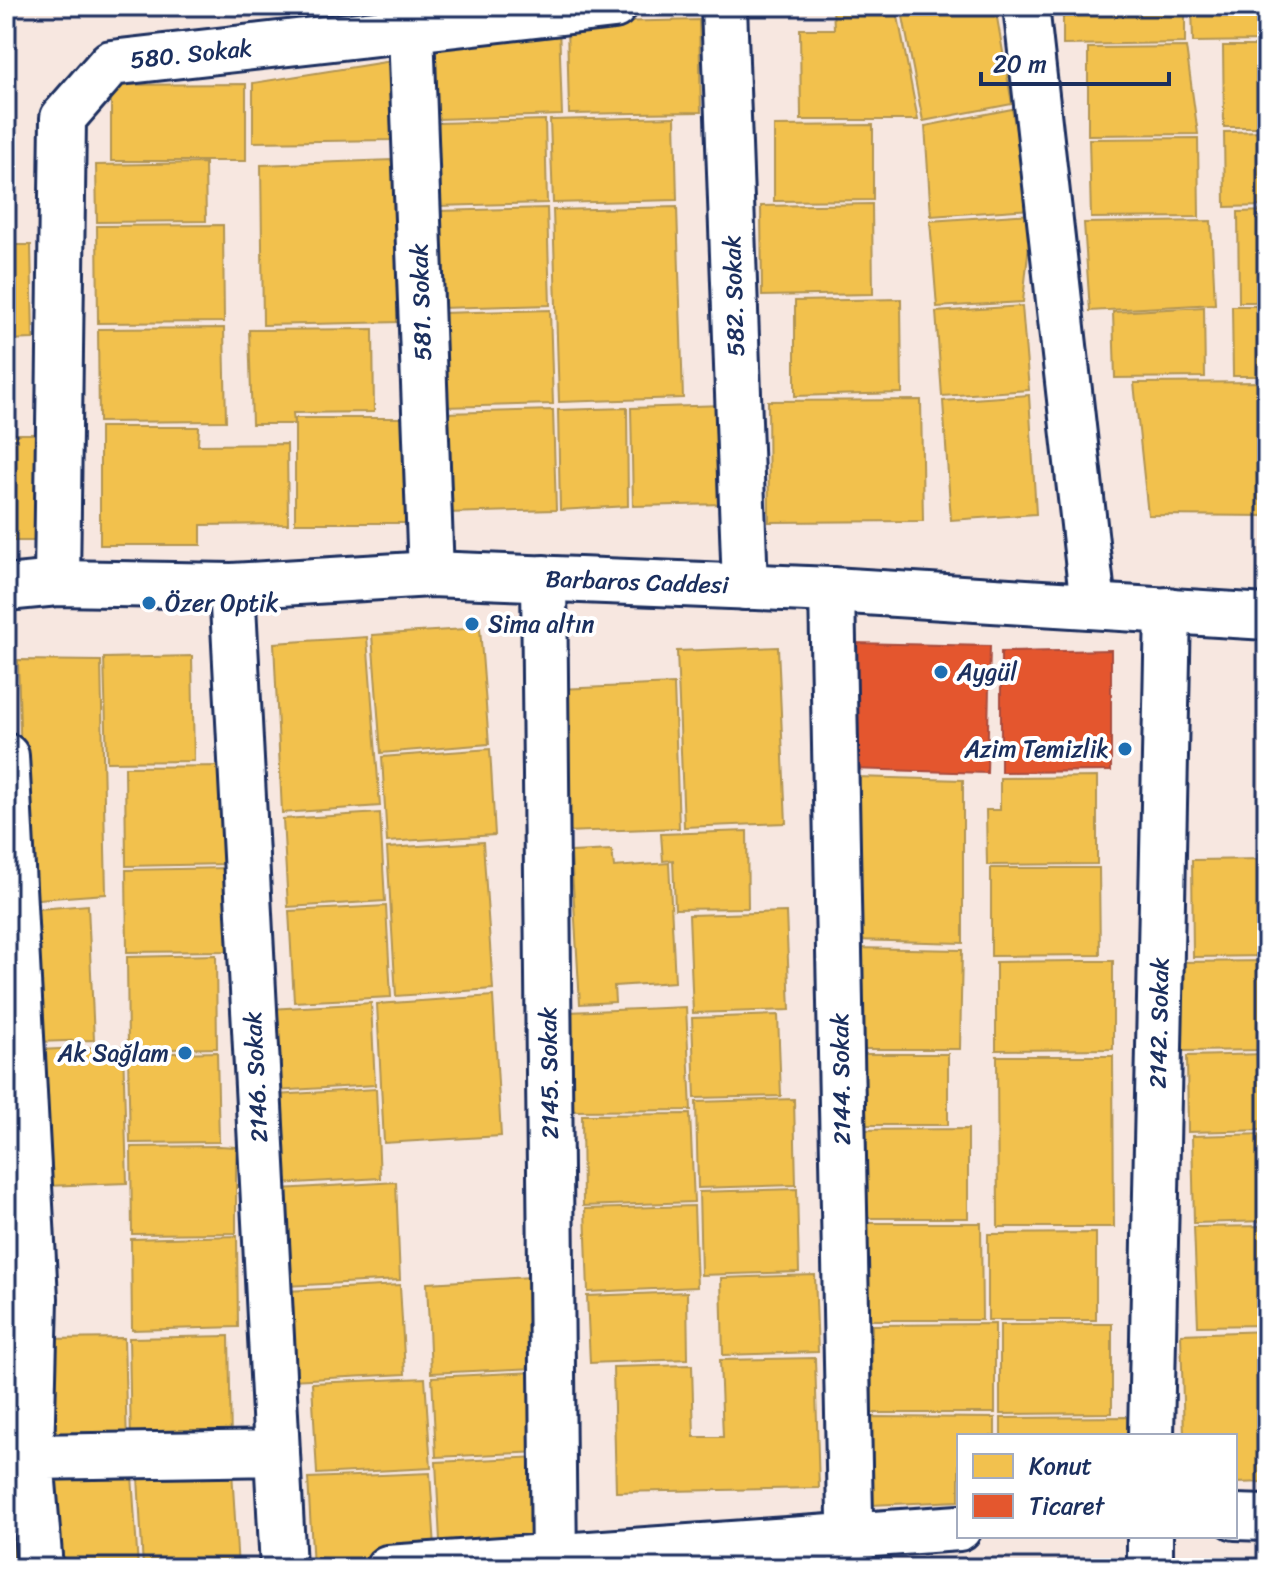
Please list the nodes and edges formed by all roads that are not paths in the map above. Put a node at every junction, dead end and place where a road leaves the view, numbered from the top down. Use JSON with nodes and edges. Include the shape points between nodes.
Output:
{"nodes":[{"id":1,"x":614,"y":6,"type":"edge"},
{"id":2,"x":724,"y":6,"type":"edge"},
{"id":3,"x":1026,"y":6,"type":"edge"},
{"id":4,"x":411,"y":30,"type":"junction"},
{"id":5,"x":431,"y":574,"type":"junction"},
{"id":6,"x":544,"y":578,"type":"junction"},
{"id":7,"x":57,"y":583,"type":"junction"},
{"id":8,"x":232,"y":586,"type":"junction"},
{"id":9,"x":745,"y":587,"type":"junction"},
{"id":10,"x":6,"y":588,"type":"edge"},
{"id":11,"x":832,"y":590,"type":"junction"},
{"id":12,"x":1093,"y":605,"type":"junction"},
{"id":13,"x":1168,"y":610,"type":"junction"},
{"id":14,"x":1267,"y":617,"type":"edge"},
{"id":15,"x":6,"y":756,"type":"edge"},
{"id":16,"x":20,"y":1299,"type":"edge"},
{"id":17,"x":1151,"y":1434,"type":"edge"},
{"id":18,"x":275,"y":1453,"type":"junction"},
{"id":19,"x":31,"y":1457,"type":"junction"},
{"id":20,"x":1237,"y":1517,"type":"edge"},
{"id":21,"x":1267,"y":1518,"type":"edge"},
{"id":22,"x":957,"y":1528,"type":"edge"},
{"id":23,"x":1150,"y":1538,"type":"edge"},
{"id":24,"x":850,"y":1552,"type":"edge"},
{"id":25,"x":554,"y":1562,"type":"edge"},
{"id":26,"x":40,"y":1568,"type":"edge"},
{"id":27,"x":283,"y":1568,"type":"edge"},
{"id":28,"x":388,"y":1568,"type":"edge"},
{"id":29,"x":1150,"y":1568,"type":"edge"}],
"edges":[{"from":1,"to":4,"type":"street","name":"580. Sokak"},
{"from":2,"to":9,"type":"street","name":"582. Sokak"},
{"from":3,"to":12,"type":"street"},
{"from":4,"to":5,"type":"street","name":"581. Sokak"},
{"from":4,"to":7,"type":"street","name":"580. Sokak","via":[[111,63],[63,118]]},
{"from":5,"to":6,"type":"street","name":"Barbaros Caddesi"},
{"from":5,"to":8,"type":"street","name":"Barbaros Caddesi"},
{"from":6,"to":9,"type":"street","name":"Barbaros Caddesi"},
{"from":6,"to":25,"type":"street","name":"2145. Sokak"},
{"from":7,"to":8,"type":"street","name":"Barbaros Caddesi"},
{"from":7,"to":10,"type":"street","name":"Barbaros Caddesi"},
{"from":8,"to":18,"type":"street","name":"2146. Sokak"},
{"from":9,"to":11,"type":"street","name":"Barbaros Caddesi"},
{"from":11,"to":12,"type":"street","name":"Barbaros Caddesi"},
{"from":11,"to":24,"type":"street","name":"2144. Sokak"},
{"from":12,"to":13,"type":"street","name":"Barbaros Caddesi"},
{"from":13,"to":14,"type":"street","name":"Barbaros Caddesi"},
{"from":13,"to":17,"type":"street","name":"2142. Sokak"},
{"from":15,"to":16,"type":"street"},
{"from":16,"to":19,"type":"street"},
{"from":18,"to":19,"type":"street"},
{"from":18,"to":27,"type":"street","name":"2146. Sokak"},
{"from":19,"to":26,"type":"street"},
{"from":20,"to":21,"type":"street"},
{"from":22,"to":24,"type":"street"},
{"from":23,"to":29,"type":"street"},
{"from":24,"to":25,"type":"street"},
{"from":25,"to":28,"type":"street"}]}
